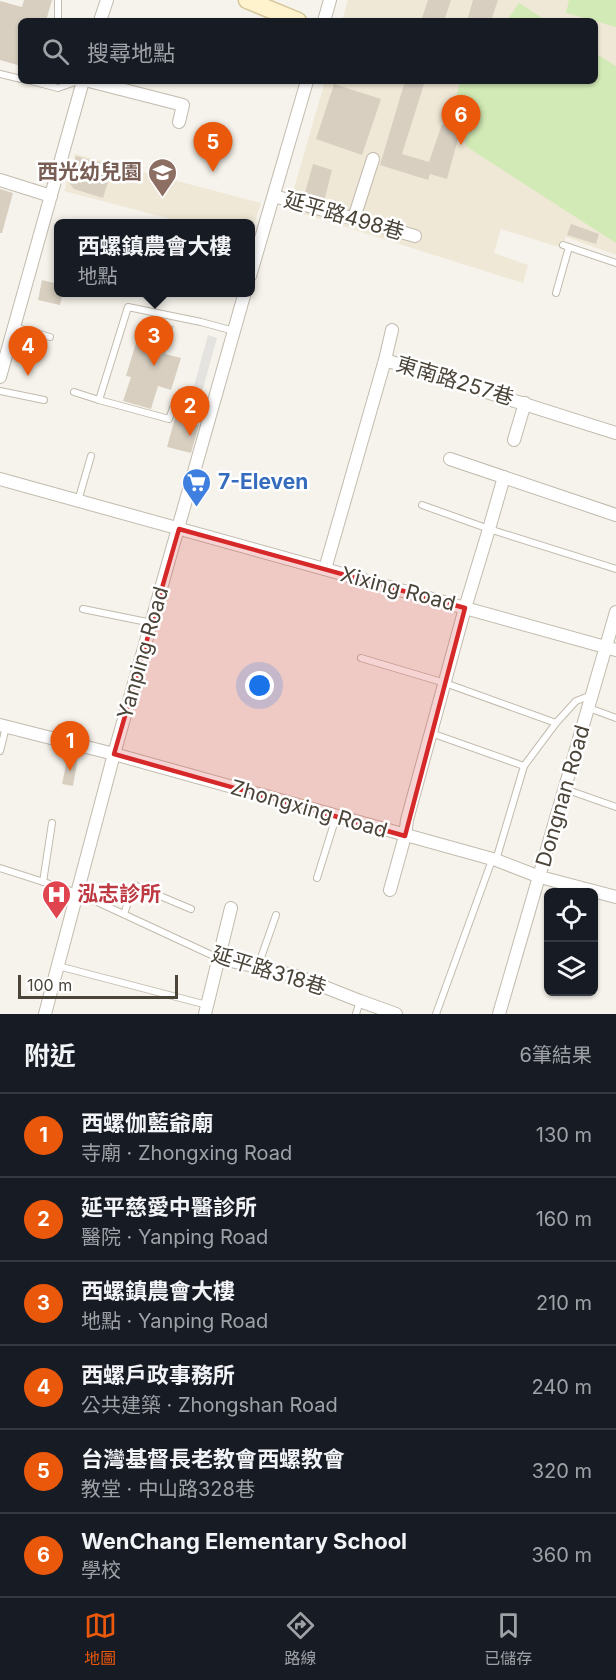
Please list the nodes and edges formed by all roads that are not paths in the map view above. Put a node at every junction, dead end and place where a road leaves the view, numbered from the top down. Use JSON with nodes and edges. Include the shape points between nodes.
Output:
{"nodes":[{"id":1,"x":58,"y":0,"type":"edge"},
{"id":2,"x":107,"y":0,"type":"edge"},
{"id":3,"x":247,"y":0,"type":"edge"},
{"id":4,"x":330,"y":0,"type":"edge"},
{"id":5,"x":58,"y":18,"type":"edge"},
{"id":6,"x":101,"y":18,"type":"edge"},
{"id":7,"x":291,"y":18,"type":"edge"},
{"id":8,"x":325,"y":18,"type":"edge"},
{"id":9,"x":0,"y":74,"type":"edge"},
{"id":10,"x":18,"y":78,"type":"edge"},
{"id":11,"x":79,"y":84,"type":"edge"},
{"id":12,"x":101,"y":84,"type":"edge"},
{"id":13,"x":306,"y":84,"type":"edge"},
{"id":14,"x":179,"y":122,"type":"dead end"},
{"id":15,"x":373,"y":159,"type":"dead end"},
{"id":16,"x":0,"y":180,"type":"edge"},
{"id":17,"x":51,"y":196,"type":"junction"},
{"id":18,"x":274,"y":196,"type":"junction"},
{"id":19,"x":354,"y":218,"type":"junction"},
{"id":20,"x":415,"y":236,"type":"dead end"},
{"id":21,"x":255,"y":259,"type":"edge"},
{"id":22,"x":616,"y":263,"type":"edge"},
{"id":23,"x":556,"y":293,"type":"dead end"},
{"id":24,"x":244,"y":297,"type":"edge"},
{"id":25,"x":14,"y":327,"type":"junction"},
{"id":26,"x":392,"y":330,"type":"dead end"},
{"id":27,"x":234,"y":331,"type":"junction"},
{"id":28,"x":50,"y":337,"type":"dead end"},
{"id":29,"x":385,"y":360,"type":"junction"},
{"id":30,"x":0,"y":377,"type":"edge"},
{"id":31,"x":0,"y":390,"type":"edge"},
{"id":32,"x":74,"y":392,"type":"dead end"},
{"id":33,"x":44,"y":400,"type":"dead end"},
{"id":34,"x":99,"y":400,"type":"junction"},
{"id":35,"x":525,"y":403,"type":"junction"},
{"id":36,"x":210,"y":418,"type":"junction"},
{"id":37,"x":616,"y":433,"type":"edge"},
{"id":38,"x":513,"y":440,"type":"dead end"},
{"id":39,"x":91,"y":456,"type":"dead end"},
{"id":40,"x":450,"y":459,"type":"dead end"},
{"id":41,"x":504,"y":477,"type":"junction"},
{"id":42,"x":0,"y":479,"type":"edge"},
{"id":43,"x":78,"y":501,"type":"junction"},
{"id":44,"x":422,"y":505,"type":"dead end"},
{"id":45,"x":616,"y":514,"type":"edge"},
{"id":46,"x":179,"y":529,"type":"junction"},
{"id":47,"x":489,"y":529,"type":"junction"},
{"id":48,"x":326,"y":569,"type":"junction"},
{"id":49,"x":616,"y":569,"type":"edge"},
{"id":50,"x":465,"y":608,"type":"junction"},
{"id":51,"x":83,"y":609,"type":"dead end"},
{"id":52,"x":616,"y":612,"type":"edge"},
{"id":53,"x":152,"y":623,"type":"junction"},
{"id":54,"x":611,"y":649,"type":"edge"},
{"id":55,"x":361,"y":658,"type":"dead end"},
{"id":56,"x":445,"y":683,"type":"junction"},
{"id":57,"x":593,"y":694,"type":"junction"},
{"id":58,"x":589,"y":708,"type":"junction"},
{"id":59,"x":616,"y":718,"type":"edge"},
{"id":60,"x":556,"y":723,"type":"junction"},
{"id":61,"x":3,"y":726,"type":"edge"},
{"id":62,"x":431,"y":733,"type":"junction"},
{"id":63,"x":0,"y":751,"type":"edge"},
{"id":64,"x":114,"y":754,"type":"junction"},
{"id":65,"x":524,"y":766,"type":"junction"},
{"id":66,"x":566,"y":789,"type":"junction"},
{"id":67,"x":616,"y":807,"type":"edge"},
{"id":68,"x":336,"y":817,"type":"junction"},
{"id":69,"x":52,"y":823,"type":"dead end"},
{"id":70,"x":405,"y":836,"type":"junction"},
{"id":71,"x":494,"y":860,"type":"junction"},
{"id":72,"x":0,"y":868,"type":"edge"},
{"id":73,"x":540,"y":877,"type":"junction"},
{"id":74,"x":317,"y":878,"type":"dead end"},
{"id":75,"x":43,"y":882,"type":"junction"},
{"id":76,"x":390,"y":890,"type":"dead end"},
{"id":77,"x":78,"y":893,"type":"junction"},
{"id":78,"x":616,"y":897,"type":"edge"},
{"id":79,"x":231,"y":908,"type":"dead end"},
{"id":80,"x":191,"y":909,"type":"dead end"},
{"id":81,"x":124,"y":914,"type":"junction"},
{"id":82,"x":276,"y":915,"type":"dead end"},
{"id":83,"x":218,"y":958,"type":"junction"},
{"id":84,"x":58,"y":966,"type":"junction"},
{"id":85,"x":257,"y":967,"type":"junction"},
{"id":86,"x":360,"y":1001,"type":"junction"},
{"id":87,"x":206,"y":1010,"type":"edge"},
{"id":88,"x":45,"y":1014,"type":"edge"},
{"id":89,"x":356,"y":1014,"type":"edge"},
{"id":90,"x":396,"y":1014,"type":"edge"},
{"id":91,"x":436,"y":1014,"type":"edge"},
{"id":92,"x":499,"y":1014,"type":"edge"}],
"edges":[{"from":1,"to":5,"type":"lane"},
{"from":2,"to":6,"type":"street"},
{"from":3,"to":7,"type":"street"},
{"from":4,"to":8,"type":"street"},
{"from":9,"to":10,"type":"lane"},
{"from":11,"to":17,"type":"street"},
{"from":12,"to":14,"type":"street","via":[[183,105]]},
{"from":13,"to":18,"type":"street"},
{"from":15,"to":19,"type":"street"},
{"from":16,"to":17,"type":"street"},
{"from":17,"to":25,"type":"street"},
{"from":18,"to":19,"type":"street","name":"延平路498巷"},
{"from":18,"to":21,"type":"street"},
{"from":19,"to":20,"type":"street","name":"延平路498巷"},
{"from":22,"to":23,"type":"lane","via":[[566,246]]},
{"from":24,"to":27,"type":"street","name":"Yanping Road"},
{"from":25,"to":28,"type":"lane"},
{"from":25,"to":30,"type":"street"},
{"from":26,"to":29,"type":"street"},
{"from":27,"to":34,"type":"lane","via":[[128,307]]},
{"from":27,"to":36,"type":"street","name":"Yanping Road"},
{"from":29,"to":35,"type":"street","name":"東南路257巷"},
{"from":29,"to":48,"type":"street"},
{"from":31,"to":33,"type":"lane"},
{"from":32,"to":34,"type":"lane"},
{"from":34,"to":36,"type":"lane","via":[[169,419],[173,408]]},
{"from":35,"to":37,"type":"street","name":"東南路257巷"},
{"from":35,"to":38,"type":"street","name":"東南路257巷"},
{"from":36,"to":46,"type":"street","name":"Yanping Road"},
{"from":39,"to":43,"type":"lane"},
{"from":40,"to":41,"type":"street"},
{"from":41,"to":45,"type":"street"},
{"from":41,"to":47,"type":"street"},
{"from":42,"to":43,"type":"street","name":"Xixing Road"},
{"from":43,"to":46,"type":"street","name":"Xixing Road"},
{"from":44,"to":47,"type":"lane"},
{"from":46,"to":48,"type":"street","name":"Xixing Road"},
{"from":46,"to":53,"type":"street","name":"Yanping Road"},
{"from":47,"to":49,"type":"lane"},
{"from":47,"to":50,"type":"street"},
{"from":48,"to":50,"type":"street","name":"Xixing Road"},
{"from":50,"to":54,"type":"street","name":"Xixing Road"},
{"from":50,"to":56,"type":"street"},
{"from":51,"to":53,"type":"lane"},
{"from":52,"to":54,"type":"street","name":"Dongnan Road"},
{"from":53,"to":64,"type":"street","name":"Yanping Road"},
{"from":54,"to":57,"type":"street","name":"Dongnan Road"},
{"from":55,"to":56,"type":"lane"},
{"from":56,"to":60,"type":"lane"},
{"from":56,"to":62,"type":"street"},
{"from":57,"to":58,"type":"street","name":"Dongnan Road"},
{"from":57,"to":60,"type":"lane","via":[[576,701]]},
{"from":58,"to":59,"type":"lane"},
{"from":58,"to":66,"type":"street","name":"Dongnan Road"},
{"from":60,"to":65,"type":"lane"},
{"from":61,"to":63,"type":"lane"},
{"from":61,"to":64,"type":"street","name":"Zhongxing Road"},
{"from":62,"to":65,"type":"lane"},
{"from":62,"to":70,"type":"street"},
{"from":64,"to":68,"type":"street","name":"Zhongxing Road"},
{"from":64,"to":77,"type":"street","name":"Yanping Road"},
{"from":65,"to":71,"type":"lane"},
{"from":66,"to":67,"type":"lane"},
{"from":66,"to":73,"type":"street","name":"Dongnan Road"},
{"from":68,"to":70,"type":"street","name":"Zhongxing Road"},
{"from":68,"to":74,"type":"lane"},
{"from":69,"to":75,"type":"lane"},
{"from":70,"to":71,"type":"street","name":"Zhongxing Road"},
{"from":70,"to":76,"type":"street"},
{"from":71,"to":73,"type":"street","name":"Zhongxing Road"},
{"from":71,"to":91,"type":"lane"},
{"from":72,"to":75,"type":"lane","name":"延平路318巷"},
{"from":73,"to":78,"type":"street","name":"Zhongxing Road"},
{"from":73,"to":92,"type":"street","name":"Dongnan Road"},
{"from":75,"to":77,"type":"lane","name":"延平路318巷"},
{"from":77,"to":81,"type":"lane","name":"延平路318巷"},
{"from":77,"to":84,"type":"street","name":"Yanping Road"},
{"from":79,"to":83,"type":"street"},
{"from":80,"to":81,"type":"lane","via":[[134,885]]},
{"from":81,"to":83,"type":"lane","name":"延平路318巷"},
{"from":82,"to":85,"type":"lane"},
{"from":83,"to":85,"type":"street","name":"延平路318巷"},
{"from":83,"to":87,"type":"street"},
{"from":84,"to":87,"type":"lane"},
{"from":84,"to":88,"type":"street","name":"Yanping Road"},
{"from":85,"to":86,"type":"street","name":"延平路318巷","via":[[297,976]]},
{"from":86,"to":89,"type":"lane"},
{"from":86,"to":90,"type":"street","name":"延平路318巷"}]}
